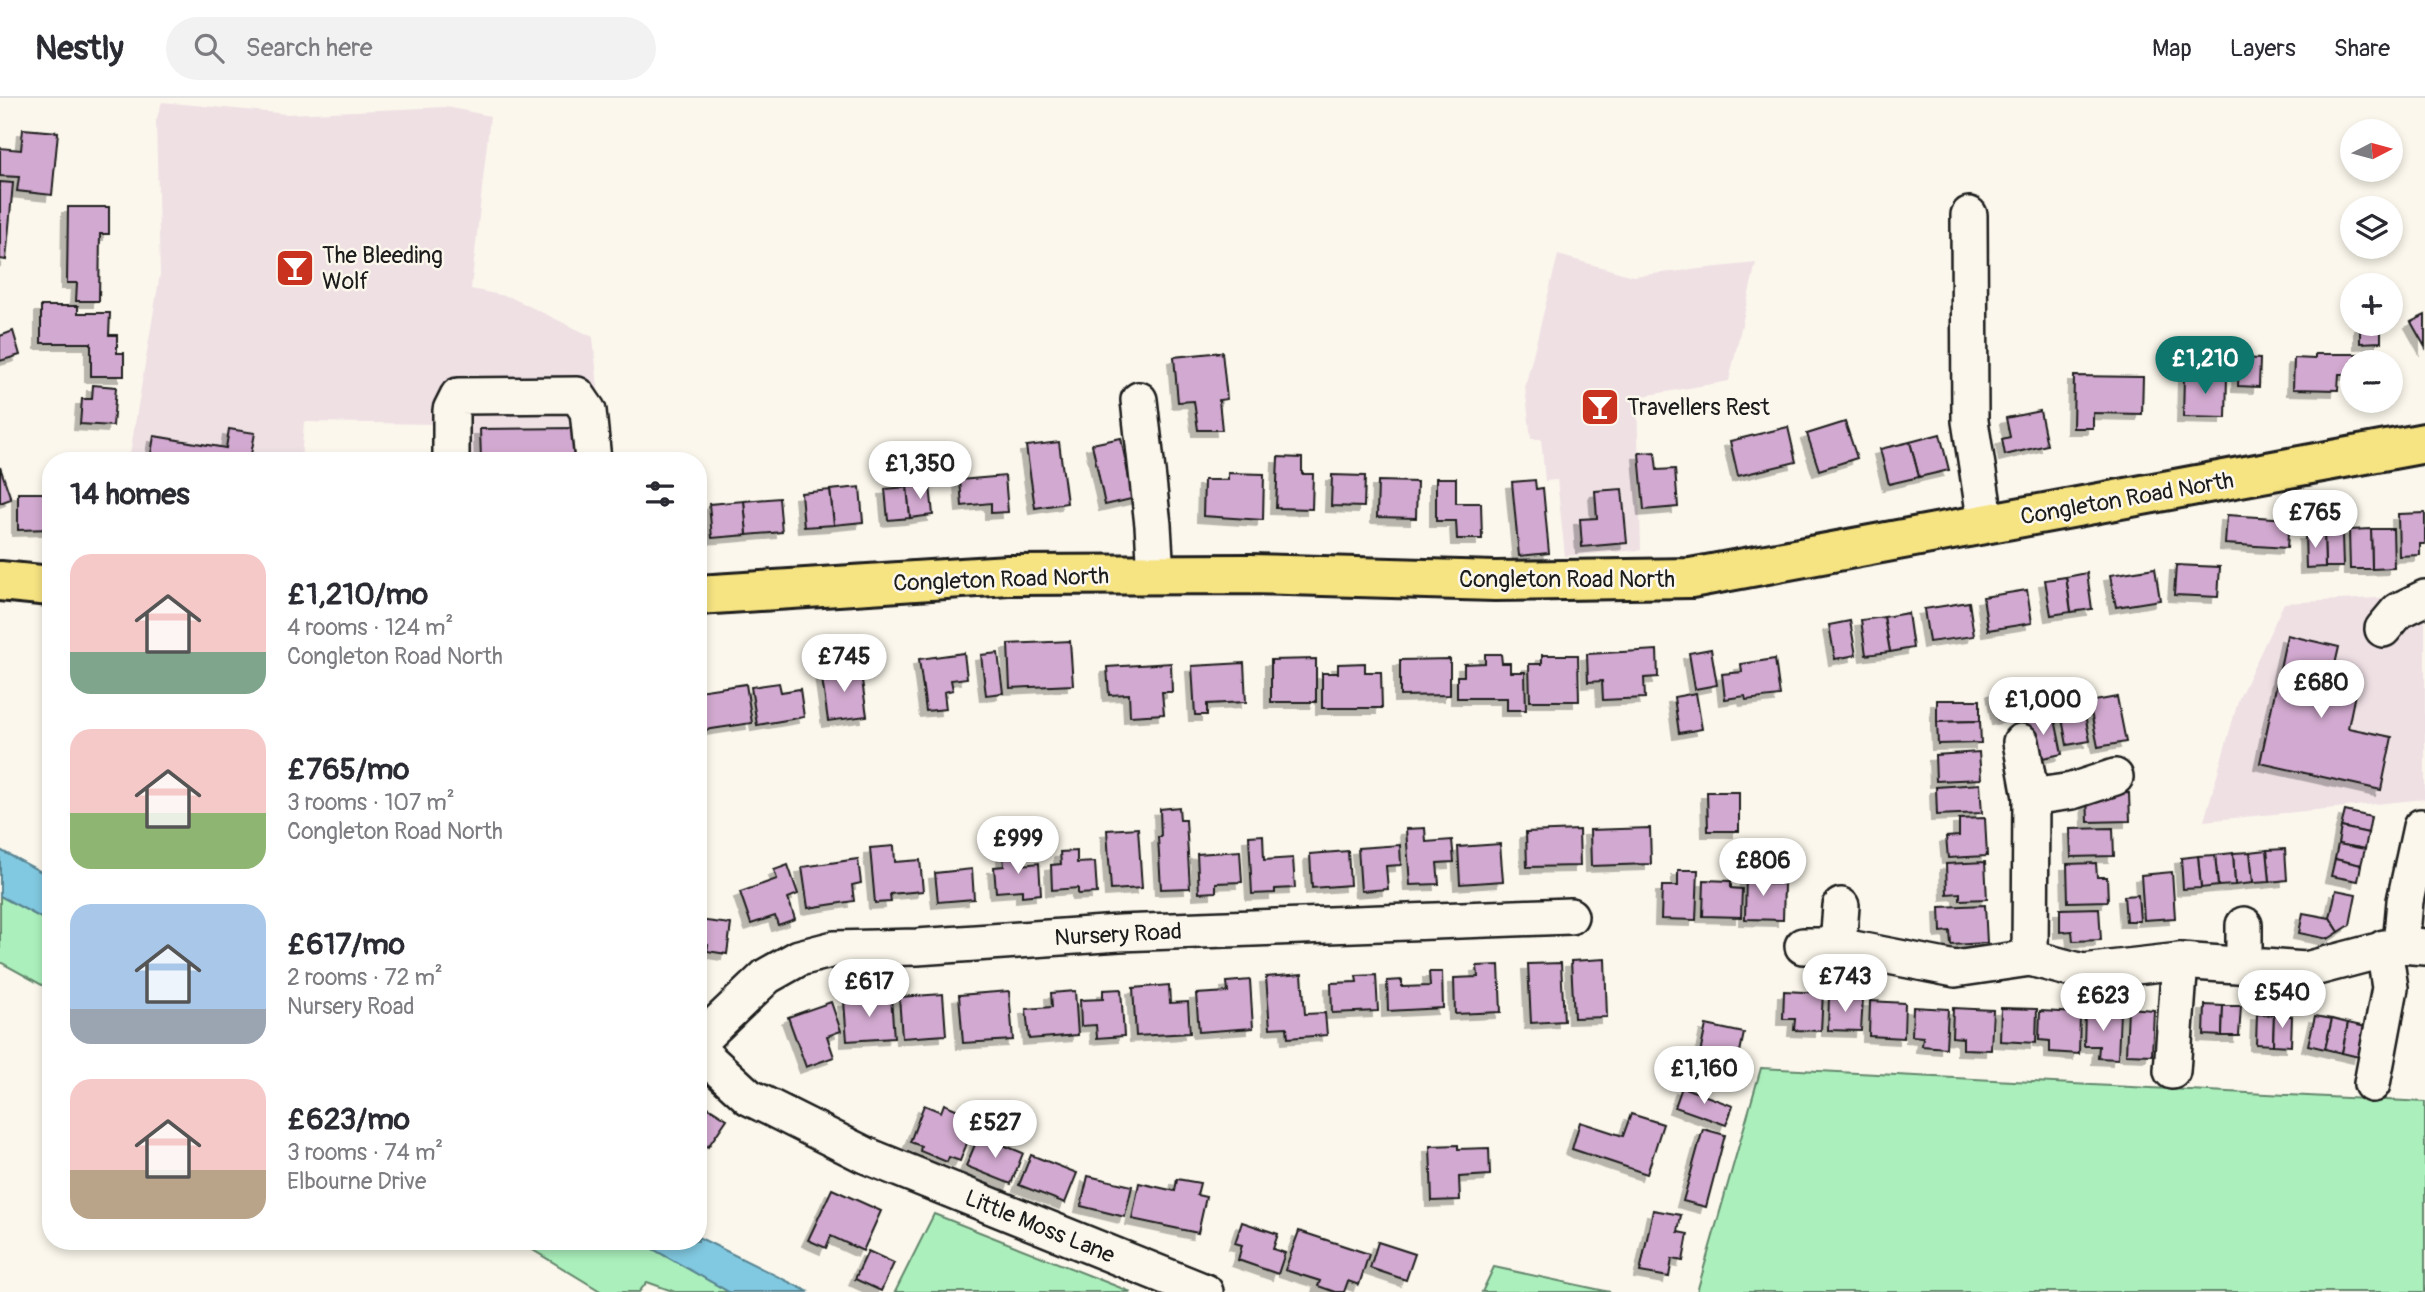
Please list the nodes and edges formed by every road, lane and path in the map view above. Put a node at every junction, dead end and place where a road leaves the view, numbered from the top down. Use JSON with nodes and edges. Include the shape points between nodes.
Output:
{"nodes":[{"id":1,"x":1969,"y":215,"type":"dead end"},
{"id":2,"x":1139,"y":400,"type":"dead end"},
{"id":3,"x":2425,"y":443,"type":"edge"},
{"id":4,"x":451,"y":452,"type":"edge"},
{"id":5,"x":592,"y":452,"type":"edge"},
{"id":6,"x":1986,"y":524,"type":"junction"},
{"id":7,"x":1156,"y":575,"type":"junction"},
{"id":8,"x":0,"y":581,"type":"edge"},
{"id":9,"x":42,"y":585,"type":"edge"},
{"id":10,"x":707,"y":593,"type":"edge"},
{"id":11,"x":2425,"y":598,"type":"edge"},
{"id":12,"x":2383,"y":629,"type":"dead end"},
{"id":13,"x":2021,"y":742,"type":"dead end"},
{"id":14,"x":2115,"y":777,"type":"dead end"},
{"id":15,"x":2031,"y":797,"type":"junction"},
{"id":16,"x":2421,"y":827,"type":"dead end"},
{"id":17,"x":1841,"y":906,"type":"dead end"},
{"id":18,"x":1570,"y":916,"type":"dead end"},
{"id":19,"x":2244,"y":925,"type":"dead end"},
{"id":20,"x":1803,"y":946,"type":"dead end"},
{"id":21,"x":1838,"y":946,"type":"junction"},
{"id":22,"x":2404,"y":947,"type":"edge"},
{"id":23,"x":2030,"y":958,"type":"junction"},
{"id":24,"x":2180,"y":961,"type":"junction"},
{"id":25,"x":2244,"y":964,"type":"junction"},
{"id":26,"x":707,"y":1033,"type":"edge"},
{"id":27,"x":707,"y":1057,"type":"edge"},
{"id":28,"x":2172,"y":1071,"type":"dead end"},
{"id":29,"x":2372,"y":1084,"type":"dead end"},
{"id":30,"x":1205,"y":1292,"type":"edge"}],
"edges":[{"from":1,"to":6,"type":"street","via":[[1970,421]]},
{"from":2,"to":7,"type":"street"},
{"from":3,"to":6,"type":"highway","name":"Congleton Road North"},
{"from":4,"to":5,"type":"street","via":[[451,410],[458,396],[577,395],[588,411]]},
{"from":6,"to":7,"type":"highway","name":"Congleton Road North","via":[[1691,578],[1496,581]]},
{"from":7,"to":10,"type":"highway","name":"Congleton Road North","via":[[1008,575]]},
{"from":8,"to":9,"type":"highway"},
{"from":11,"to":12,"type":"street","via":[[2398,611]]},
{"from":13,"to":15,"type":"street"},
{"from":14,"to":15,"type":"street"},
{"from":15,"to":23,"type":"street"},
{"from":16,"to":22,"type":"street","via":[[2405,901]]},
{"from":17,"to":21,"type":"street"},
{"from":18,"to":26,"type":"street","name":"Nursery Road","via":[[834,949],[799,958],[767,976]]},
{"from":19,"to":25,"type":"street"},
{"from":20,"to":21,"type":"street"},
{"from":21,"to":23,"type":"street","via":[[1955,969]]},
{"from":22,"to":25,"type":"street","via":[[2306,970]]},
{"from":22,"to":29,"type":"street","via":[[2390,988]]},
{"from":23,"to":24,"type":"street","via":[[2083,972]]},
{"from":24,"to":25,"type":"street"},
{"from":24,"to":28,"type":"street"},
{"from":27,"to":30,"type":"street","name":"Little Moss Lane","via":[[749,1097],[864,1155]]}]}
